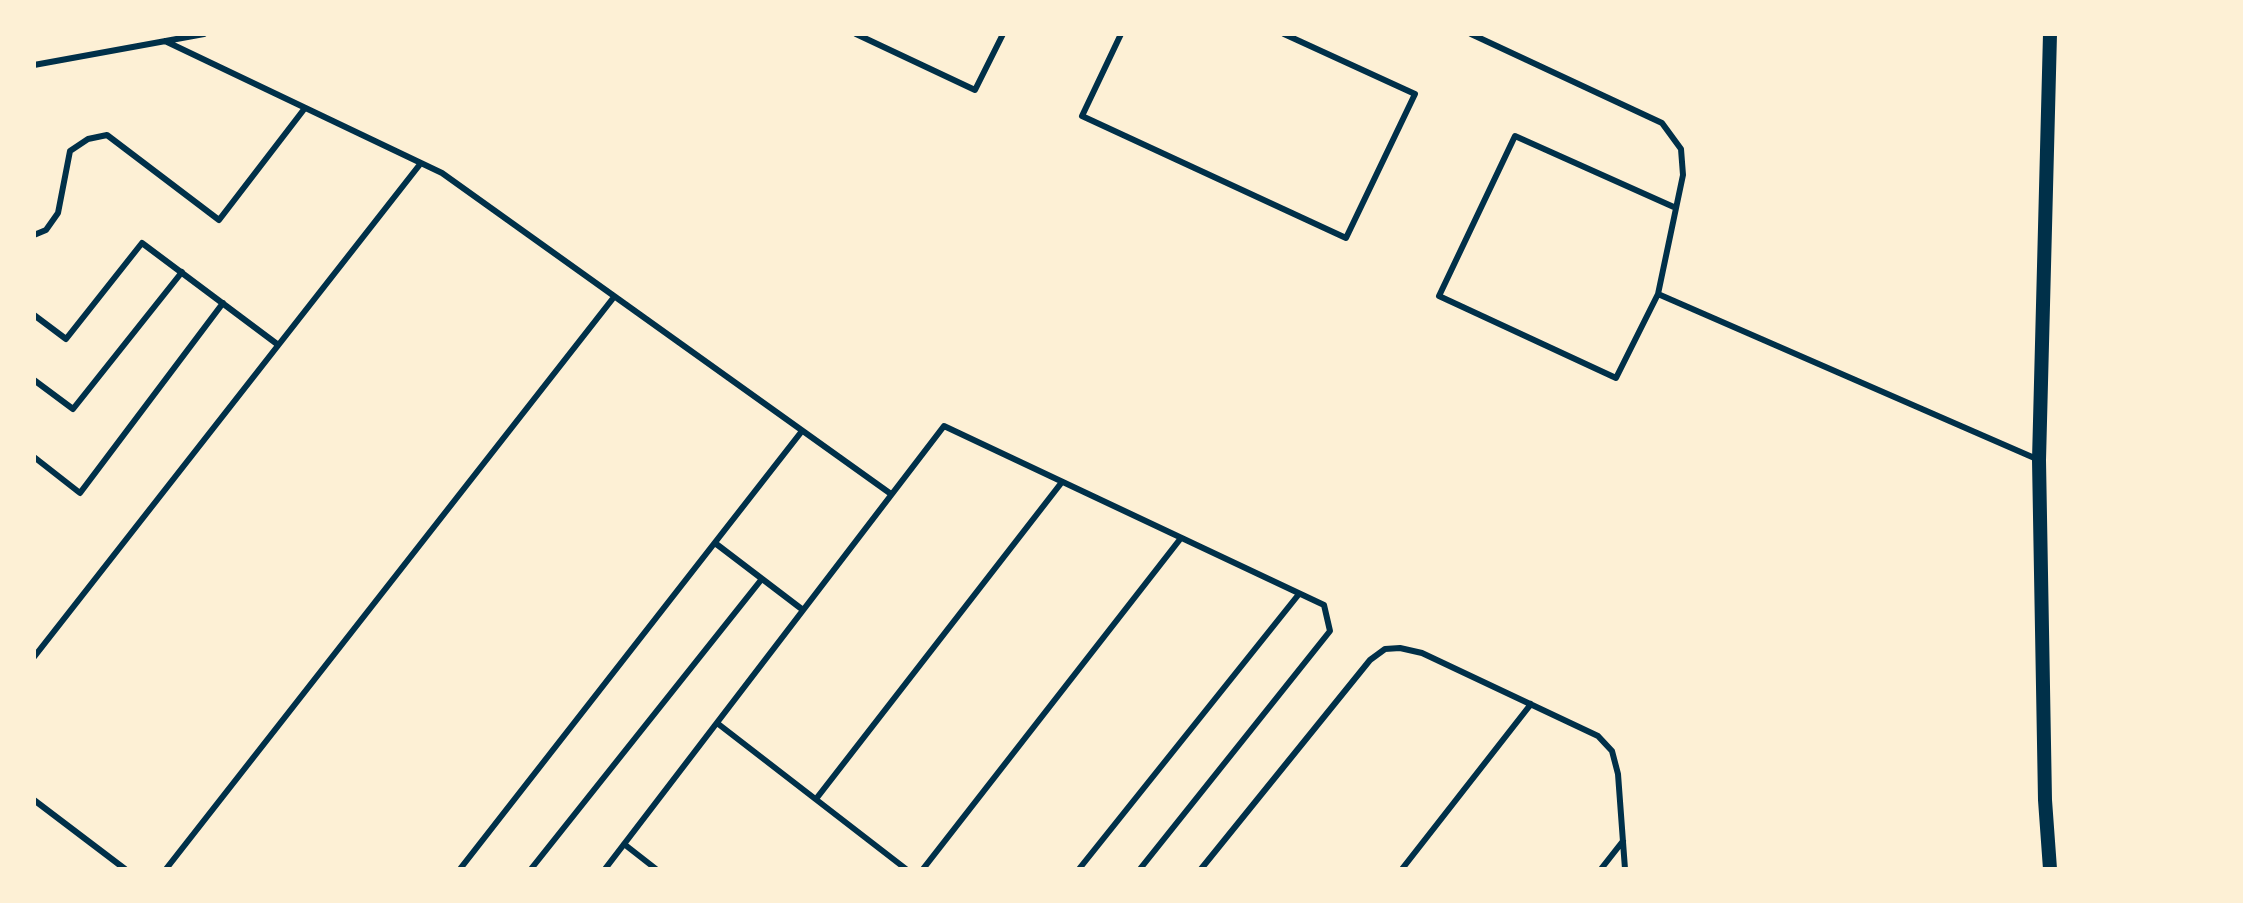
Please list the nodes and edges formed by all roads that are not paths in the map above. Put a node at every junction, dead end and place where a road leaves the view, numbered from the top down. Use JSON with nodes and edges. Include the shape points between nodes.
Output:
{"nodes":[{"id":1,"x":204,"y":34,"type":"edge"},
{"id":2,"x":856,"y":34,"type":"edge"},
{"id":3,"x":1003,"y":34,"type":"edge"},
{"id":4,"x":1121,"y":34,"type":"edge"},
{"id":5,"x":1284,"y":34,"type":"edge"},
{"id":6,"x":1471,"y":34,"type":"edge"},
{"id":7,"x":2050,"y":34,"type":"edge"},
{"id":8,"x":165,"y":41,"type":"junction"},
{"id":9,"x":34,"y":65,"type":"edge"},
{"id":10,"x":305,"y":108,"type":"junction"},
{"id":11,"x":421,"y":163,"type":"junction"},
{"id":12,"x":1676,"y":208,"type":"junction"},
{"id":13,"x":34,"y":235,"type":"edge"},
{"id":14,"x":182,"y":272,"type":"junction"},
{"id":15,"x":1658,"y":294,"type":"junction"},
{"id":16,"x":614,"y":297,"type":"junction"},
{"id":17,"x":223,"y":303,"type":"junction"},
{"id":18,"x":34,"y":315,"type":"edge"},
{"id":19,"x":277,"y":344,"type":"junction"},
{"id":20,"x":34,"y":380,"type":"edge"},
{"id":21,"x":802,"y":431,"type":"junction"},
{"id":22,"x":34,"y":457,"type":"edge"},
{"id":23,"x":2039,"y":460,"type":"junction"},
{"id":24,"x":1062,"y":482,"type":"junction"},
{"id":25,"x":891,"y":494,"type":"junction"},
{"id":26,"x":1181,"y":538,"type":"junction"},
{"id":27,"x":715,"y":543,"type":"junction"},
{"id":28,"x":761,"y":580,"type":"junction"},
{"id":29,"x":1299,"y":594,"type":"junction"},
{"id":30,"x":803,"y":610,"type":"junction"},
{"id":31,"x":34,"y":657,"type":"edge"},
{"id":32,"x":1531,"y":704,"type":"junction"},
{"id":33,"x":717,"y":723,"type":"junction"},
{"id":34,"x":816,"y":799,"type":"junction"},
{"id":35,"x":34,"y":800,"type":"edge"},
{"id":36,"x":1623,"y":841,"type":"junction"},
{"id":37,"x":624,"y":844,"type":"junction"},
{"id":38,"x":125,"y":869,"type":"edge"},
{"id":39,"x":166,"y":869,"type":"edge"},
{"id":40,"x":460,"y":869,"type":"edge"},
{"id":41,"x":531,"y":869,"type":"edge"},
{"id":42,"x":605,"y":869,"type":"edge"},
{"id":43,"x":656,"y":869,"type":"edge"},
{"id":44,"x":906,"y":869,"type":"edge"},
{"id":45,"x":923,"y":869,"type":"edge"},
{"id":46,"x":1079,"y":869,"type":"edge"},
{"id":47,"x":1140,"y":869,"type":"edge"},
{"id":48,"x":1201,"y":869,"type":"edge"},
{"id":49,"x":1402,"y":869,"type":"edge"},
{"id":50,"x":1601,"y":869,"type":"edge"},
{"id":51,"x":1625,"y":869,"type":"edge"},
{"id":52,"x":2050,"y":869,"type":"edge"}],
"edges":[{"from":1,"to":8,"type":"lane"},
{"from":2,"to":3,"type":"lane","via":[[975,90]]},
{"from":4,"to":5,"type":"lane","via":[[1082,116],[1346,238],[1415,94]]},
{"from":6,"to":12,"type":"lane","via":[[1662,123],[1681,149],[1683,175]]},
{"from":7,"to":23,"type":"street"},
{"from":8,"to":9,"type":"lane"},
{"from":8,"to":10,"type":"lane"},
{"from":10,"to":11,"type":"lane"},
{"from":10,"to":13,"type":"lane","via":[[219,220],[107,135],[70,151],[58,213],[46,230]]},
{"from":11,"to":16,"type":"lane"},
{"from":11,"to":19,"type":"lane"},
{"from":12,"to":15,"type":"lane"},
{"from":12,"to":15,"type":"lane","via":[[1515,136],[1439,296],[1616,378]]},
{"from":14,"to":17,"type":"lane"},
{"from":14,"to":18,"type":"lane","via":[[142,243],[66,339]]},
{"from":14,"to":20,"type":"lane","via":[[73,409]]},
{"from":15,"to":23,"type":"lane"},
{"from":16,"to":21,"type":"lane"},
{"from":16,"to":39,"type":"lane"},
{"from":17,"to":19,"type":"lane"},
{"from":17,"to":22,"type":"lane","via":[[80,493]]},
{"from":19,"to":31,"type":"lane"},
{"from":21,"to":25,"type":"lane"},
{"from":21,"to":27,"type":"lane"},
{"from":23,"to":52,"type":"street"},
{"from":24,"to":25,"type":"lane","via":[[944,426]]},
{"from":24,"to":26,"type":"lane"},
{"from":24,"to":34,"type":"lane"},
{"from":25,"to":30,"type":"lane"},
{"from":26,"to":29,"type":"lane"},
{"from":26,"to":45,"type":"lane"},
{"from":27,"to":28,"type":"lane"},
{"from":27,"to":40,"type":"lane"},
{"from":28,"to":30,"type":"lane"},
{"from":28,"to":41,"type":"lane"},
{"from":29,"to":46,"type":"lane"},
{"from":29,"to":47,"type":"lane","via":[[1324,605],[1330,631]]},
{"from":30,"to":33,"type":"lane"},
{"from":32,"to":36,"type":"lane","via":[[1598,736],[1612,751]]},
{"from":32,"to":48,"type":"lane","via":[[1422,653],[1385,649],[1370,660]]},
{"from":32,"to":49,"type":"lane"},
{"from":33,"to":34,"type":"lane"},
{"from":33,"to":37,"type":"lane"},
{"from":34,"to":44,"type":"lane"},
{"from":35,"to":38,"type":"lane"},
{"from":36,"to":50,"type":"lane"},
{"from":36,"to":51,"type":"lane"},
{"from":37,"to":42,"type":"lane"},
{"from":37,"to":43,"type":"lane"}]}
